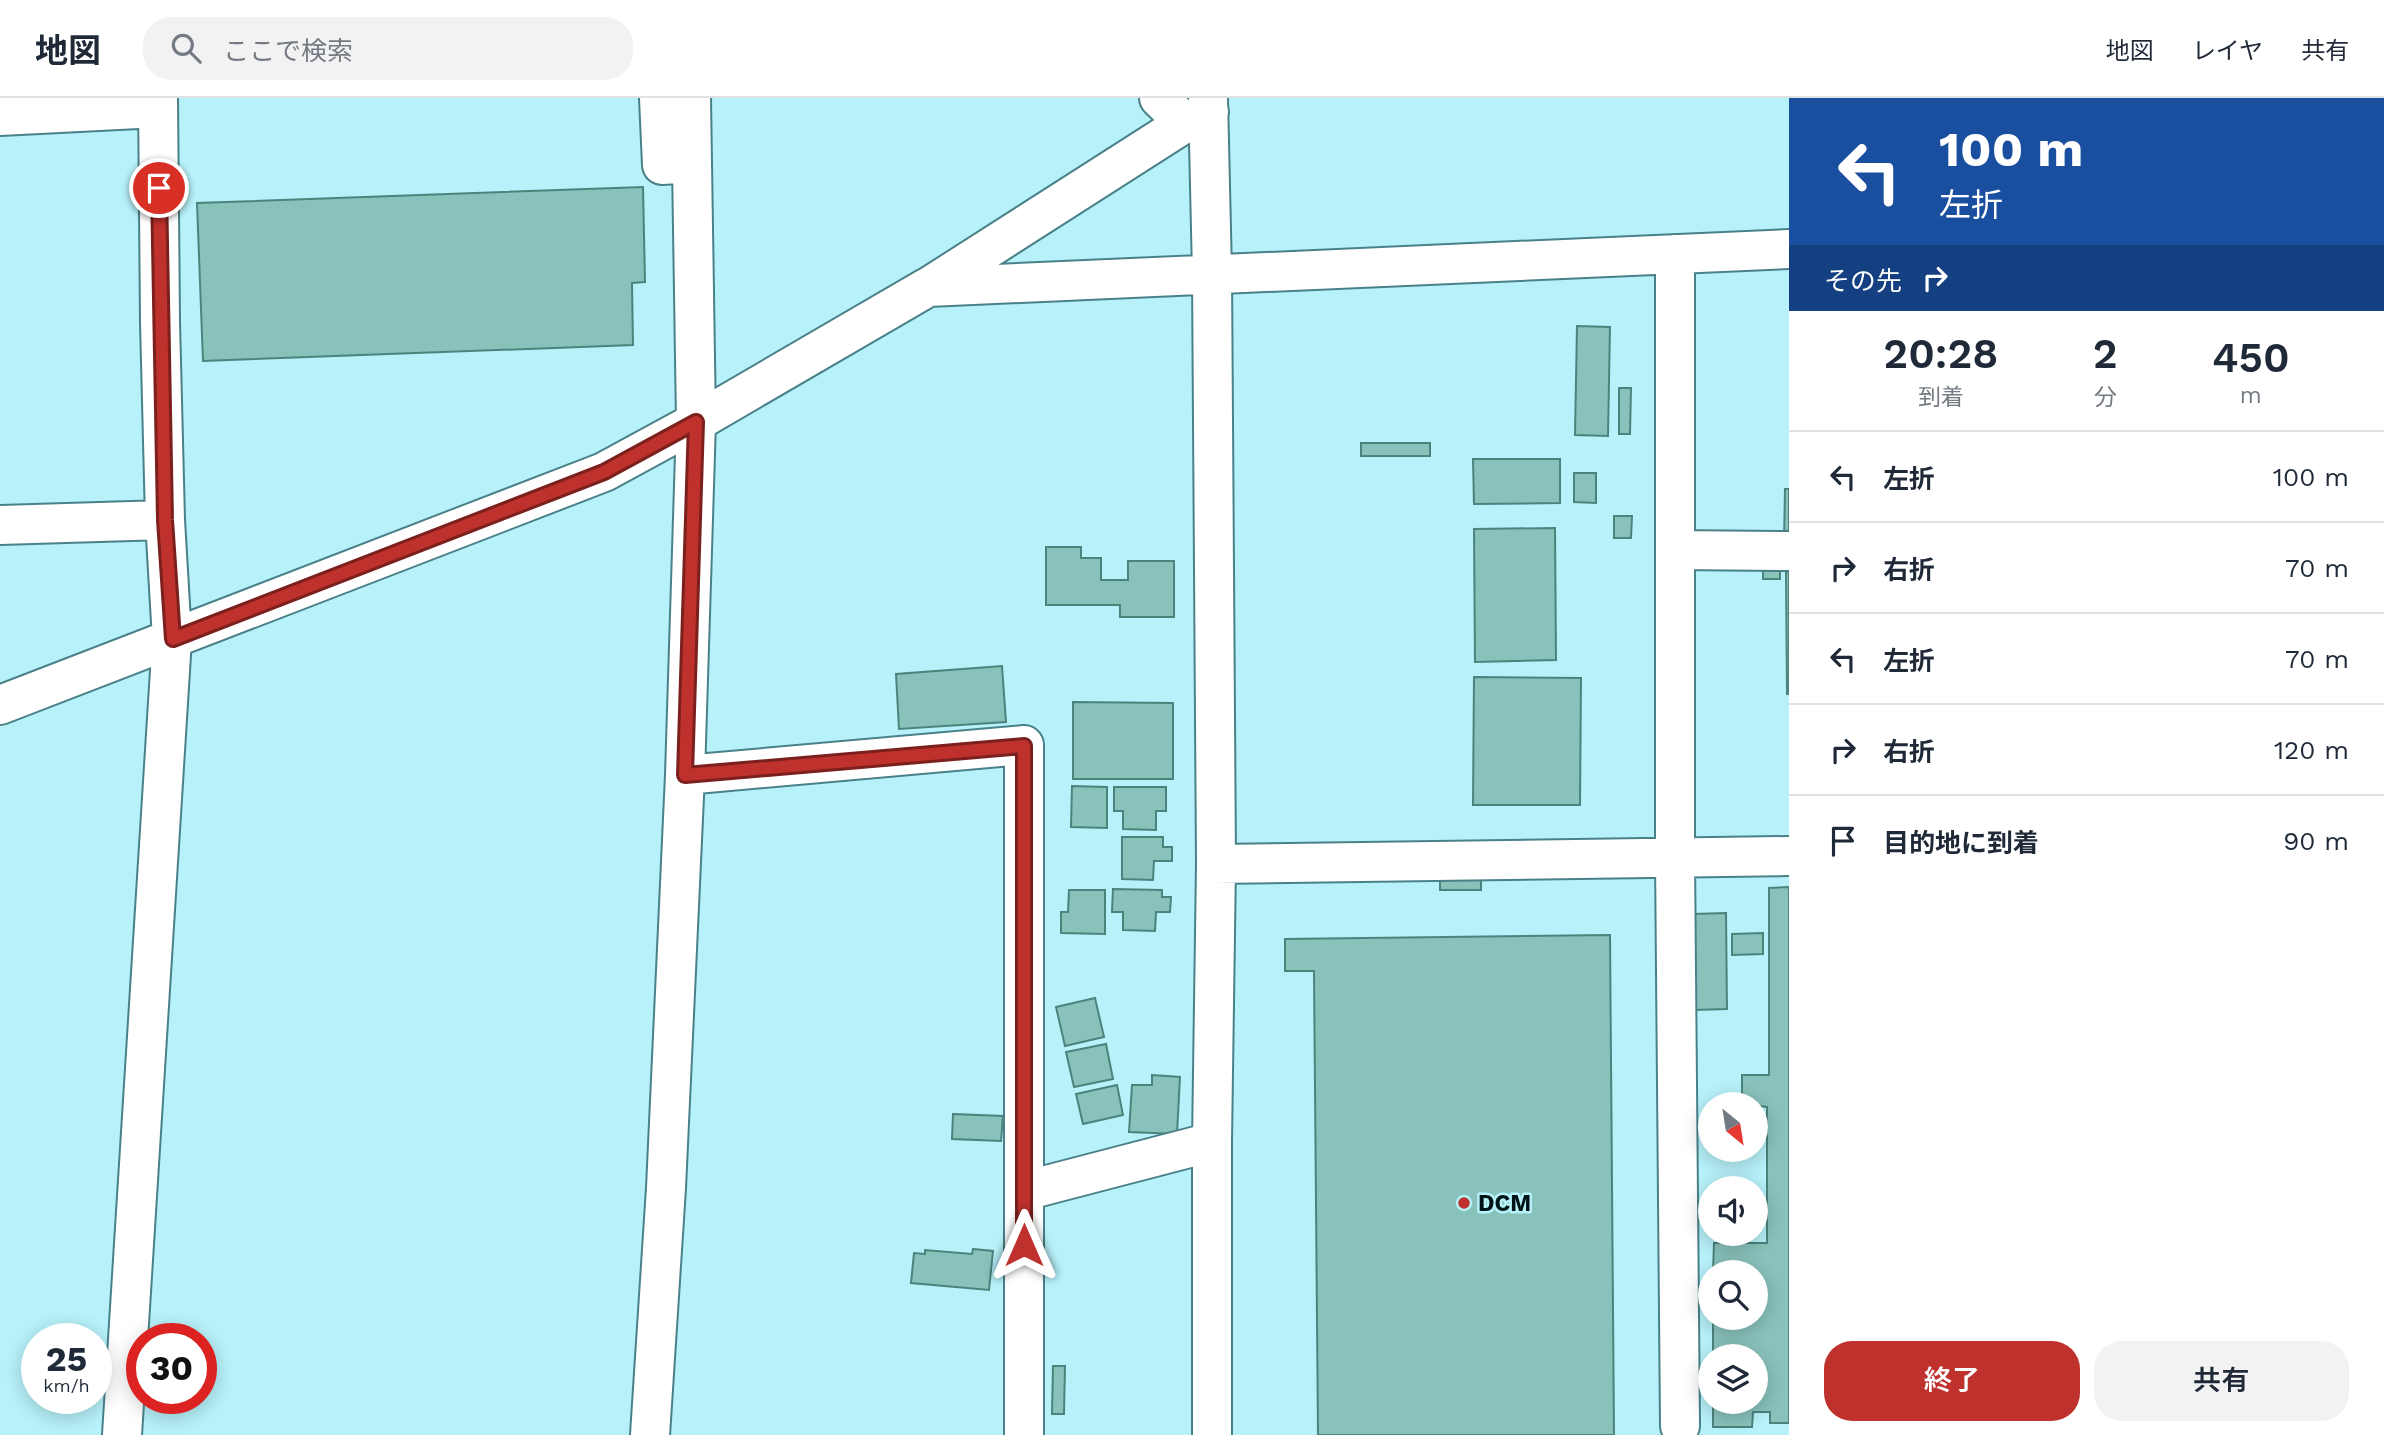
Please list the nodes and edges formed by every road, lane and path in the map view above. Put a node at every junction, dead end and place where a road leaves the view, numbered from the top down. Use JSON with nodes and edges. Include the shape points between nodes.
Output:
{"nodes":[{"id":1,"x":659,"y":98,"type":"edge"},
{"id":2,"x":691,"y":98,"type":"edge"},
{"id":3,"x":158,"y":103,"type":"edge"},
{"id":4,"x":1190,"y":108,"type":"edge"},
{"id":5,"x":0,"y":116,"type":"edge"},
{"id":6,"x":691,"y":163,"type":"junction"},
{"id":7,"x":1789,"y":249,"type":"edge"},
{"id":8,"x":1675,"y":254,"type":"junction"},
{"id":9,"x":1212,"y":273,"type":"junction"},
{"id":10,"x":928,"y":287,"type":"junction"},
{"id":11,"x":696,"y":422,"type":"junction"},
{"id":12,"x":165,"y":520,"type":"junction"},
{"id":13,"x":0,"y":525,"type":"edge"},
{"id":14,"x":1675,"y":550,"type":"junction"},
{"id":15,"x":1789,"y":551,"type":"edge"},
{"id":16,"x":173,"y":639,"type":"junction"},
{"id":17,"x":0,"y":705,"type":"edge"},
{"id":18,"x":685,"y":775,"type":"junction"},
{"id":19,"x":1675,"y":856,"type":"junction"},
{"id":20,"x":1789,"y":856,"type":"edge"},
{"id":21,"x":1216,"y":864,"type":"junction"},
{"id":22,"x":1212,"y":1142,"type":"junction"},
{"id":23,"x":1024,"y":1191,"type":"junction"},
{"id":24,"x":1680,"y":1426,"type":"dead end"},
{"id":25,"x":122,"y":1435,"type":"edge"},
{"id":26,"x":650,"y":1435,"type":"edge"},
{"id":27,"x":1024,"y":1435,"type":"edge"},
{"id":28,"x":1212,"y":1435,"type":"edge"}],
"edges":[{"from":1,"to":6,"type":"street","via":[[662,165]]},
{"from":2,"to":6,"type":"street"},
{"from":3,"to":5,"type":"street"},
{"from":3,"to":12,"type":"street"},
{"from":4,"to":9,"type":"street"},
{"from":4,"to":10,"type":"street"},
{"from":6,"to":11,"type":"street"},
{"from":7,"to":8,"type":"street"},
{"from":8,"to":9,"type":"street"},
{"from":8,"to":14,"type":"street"},
{"from":9,"to":10,"type":"street"},
{"from":9,"to":21,"type":"street"},
{"from":10,"to":11,"type":"street"},
{"from":11,"to":16,"type":"street","via":[[604,472]]},
{"from":11,"to":18,"type":"street"},
{"from":12,"to":13,"type":"street"},
{"from":12,"to":16,"type":"street"},
{"from":14,"to":15,"type":"street"},
{"from":14,"to":19,"type":"street"},
{"from":16,"to":17,"type":"street"},
{"from":16,"to":25,"type":"street"},
{"from":18,"to":23,"type":"street","via":[[1024,746]]},
{"from":18,"to":26,"type":"street"},
{"from":19,"to":20,"type":"street"},
{"from":19,"to":21,"type":"street"},
{"from":19,"to":24,"type":"street"},
{"from":21,"to":22,"type":"street"},
{"from":22,"to":23,"type":"street"},
{"from":22,"to":28,"type":"street"},
{"from":23,"to":27,"type":"street"}]}
